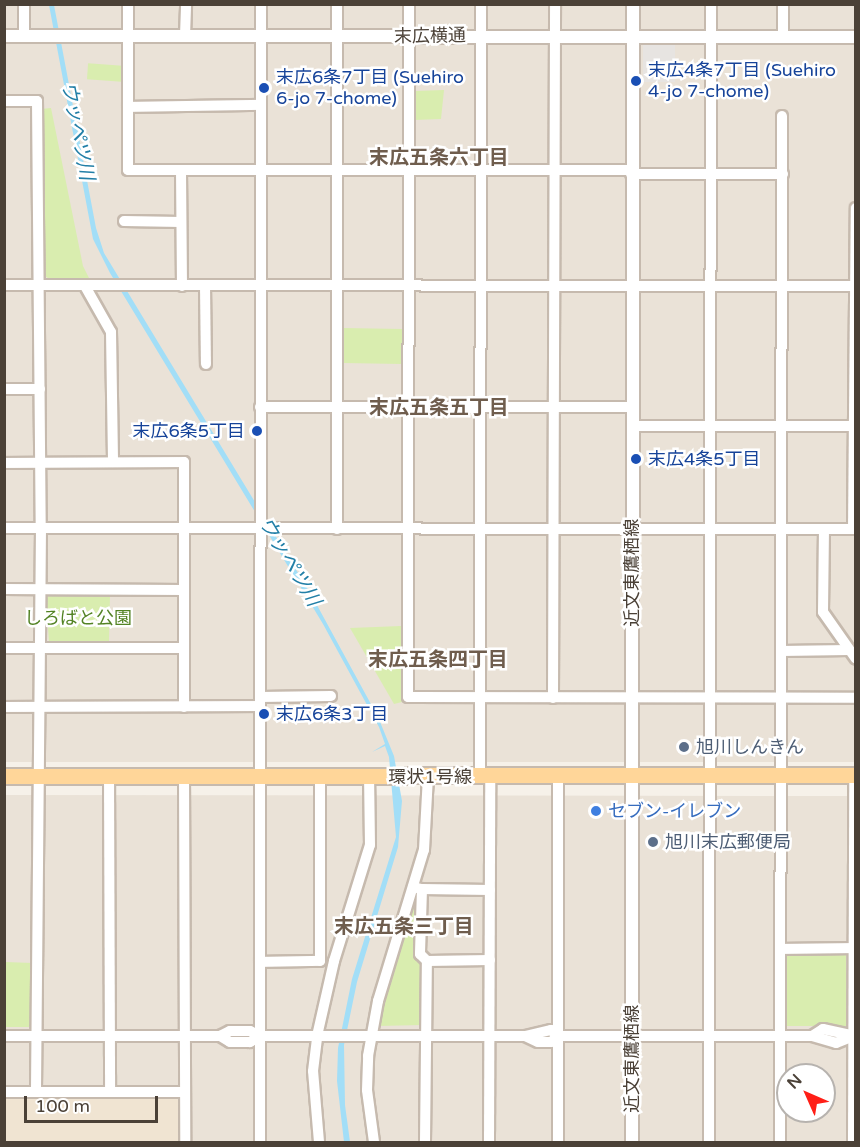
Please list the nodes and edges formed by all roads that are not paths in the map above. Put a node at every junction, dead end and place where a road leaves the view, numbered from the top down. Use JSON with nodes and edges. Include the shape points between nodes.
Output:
{"nodes":[{"id":1,"x":24,"y":4,"type":"edge"},
{"id":2,"x":128,"y":4,"type":"edge"},
{"id":3,"x":186,"y":4,"type":"edge"},
{"id":4,"x":261,"y":4,"type":"edge"},
{"id":5,"x":337,"y":4,"type":"edge"},
{"id":6,"x":409,"y":4,"type":"edge"},
{"id":7,"x":482,"y":4,"type":"edge"},
{"id":8,"x":555,"y":4,"type":"edge"},
{"id":9,"x":633,"y":4,"type":"edge"},
{"id":10,"x":711,"y":4,"type":"edge"},
{"id":11,"x":783,"y":4,"type":"edge"},
{"id":12,"x":555,"y":35,"type":"junction"},
{"id":13,"x":4,"y":36,"type":"edge"},
{"id":14,"x":24,"y":36,"type":"junction"},
{"id":15,"x":128,"y":36,"type":"junction"},
{"id":16,"x":185,"y":36,"type":"junction"},
{"id":17,"x":261,"y":36,"type":"junction"},
{"id":18,"x":337,"y":36,"type":"junction"},
{"id":19,"x":481,"y":36,"type":"junction"},
{"id":20,"x":633,"y":36,"type":"junction"},
{"id":21,"x":409,"y":37,"type":"junction"},
{"id":22,"x":783,"y":37,"type":"junction"},
{"id":23,"x":855,"y":37,"type":"edge"},
{"id":24,"x":712,"y":38,"type":"junction"},
{"id":25,"x":4,"y":101,"type":"edge"},
{"id":26,"x":261,"y":105,"type":"junction"},
{"id":27,"x":128,"y":107,"type":"junction"},
{"id":28,"x":782,"y":116,"type":"dead end"},
{"id":29,"x":261,"y":169,"type":"junction"},
{"id":30,"x":409,"y":169,"type":"junction"},
{"id":31,"x":336,"y":170,"type":"junction"},
{"id":32,"x":555,"y":170,"type":"junction"},
{"id":33,"x":181,"y":171,"type":"junction"},
{"id":34,"x":482,"y":171,"type":"junction"},
{"id":35,"x":632,"y":172,"type":"junction"},
{"id":36,"x":711,"y":174,"type":"junction"},
{"id":37,"x":783,"y":174,"type":"junction"},
{"id":38,"x":855,"y":208,"type":"edge"},
{"id":39,"x":124,"y":221,"type":"dead end"},
{"id":40,"x":181,"y":222,"type":"junction"},
{"id":41,"x":4,"y":285,"type":"edge"},
{"id":42,"x":40,"y":285,"type":"junction"},
{"id":43,"x":85,"y":286,"type":"junction"},
{"id":44,"x":182,"y":286,"type":"junction"},
{"id":45,"x":205,"y":286,"type":"junction"},
{"id":46,"x":261,"y":286,"type":"junction"},
{"id":47,"x":336,"y":286,"type":"junction"},
{"id":48,"x":409,"y":286,"type":"junction"},
{"id":49,"x":481,"y":286,"type":"junction"},
{"id":50,"x":555,"y":286,"type":"junction"},
{"id":51,"x":633,"y":286,"type":"junction"},
{"id":52,"x":710,"y":286,"type":"junction"},
{"id":53,"x":782,"y":286,"type":"junction"},
{"id":54,"x":855,"y":286,"type":"edge"},
{"id":55,"x":206,"y":364,"type":"dead end"},
{"id":56,"x":4,"y":389,"type":"edge"},
{"id":57,"x":40,"y":389,"type":"junction"},
{"id":58,"x":260,"y":407,"type":"junction"},
{"id":59,"x":337,"y":407,"type":"junction"},
{"id":60,"x":481,"y":407,"type":"junction"},
{"id":61,"x":555,"y":407,"type":"junction"},
{"id":62,"x":633,"y":407,"type":"junction"},
{"id":63,"x":409,"y":408,"type":"junction"},
{"id":64,"x":781,"y":425,"type":"junction"},
{"id":65,"x":632,"y":426,"type":"junction"},
{"id":66,"x":710,"y":426,"type":"junction"},
{"id":67,"x":855,"y":426,"type":"edge"},
{"id":68,"x":113,"y":461,"type":"junction"},
{"id":69,"x":4,"y":463,"type":"edge"},
{"id":70,"x":40,"y":463,"type":"junction"},
{"id":71,"x":4,"y":528,"type":"edge"},
{"id":72,"x":41,"y":528,"type":"junction"},
{"id":73,"x":184,"y":528,"type":"junction"},
{"id":74,"x":260,"y":528,"type":"junction"},
{"id":75,"x":554,"y":528,"type":"junction"},
{"id":76,"x":632,"y":528,"type":"junction"},
{"id":77,"x":708,"y":528,"type":"junction"},
{"id":78,"x":780,"y":528,"type":"junction"},
{"id":79,"x":824,"y":528,"type":"junction"},
{"id":80,"x":337,"y":529,"type":"junction"},
{"id":81,"x":408,"y":529,"type":"junction"},
{"id":82,"x":854,"y":529,"type":"edge"},
{"id":83,"x":480,"y":530,"type":"junction"},
{"id":84,"x":4,"y":589,"type":"edge"},
{"id":85,"x":40,"y":589,"type":"junction"},
{"id":86,"x":184,"y":590,"type":"junction"},
{"id":87,"x":4,"y":648,"type":"edge"},
{"id":88,"x":39,"y":648,"type":"junction"},
{"id":89,"x":184,"y":648,"type":"junction"},
{"id":90,"x":781,"y":651,"type":"junction"},
{"id":91,"x":852,"y":654,"type":"edge"},
{"id":92,"x":331,"y":696,"type":"dead end"},
{"id":93,"x":480,"y":697,"type":"junction"},
{"id":94,"x":632,"y":697,"type":"junction"},
{"id":95,"x":781,"y":697,"type":"junction"},
{"id":96,"x":553,"y":698,"type":"junction"},
{"id":97,"x":709,"y":698,"type":"junction"},
{"id":98,"x":855,"y":698,"type":"edge"},
{"id":99,"x":260,"y":702,"type":"junction"},
{"id":100,"x":4,"y":706,"type":"edge"},
{"id":101,"x":38,"y":706,"type":"junction"},
{"id":102,"x":184,"y":707,"type":"junction"},
{"id":103,"x":109,"y":775,"type":"junction"},
{"id":104,"x":184,"y":775,"type":"junction"},
{"id":105,"x":710,"y":775,"type":"junction"},
{"id":106,"x":779,"y":775,"type":"junction"},
{"id":107,"x":854,"y":775,"type":"edge"},
{"id":108,"x":4,"y":776,"type":"edge"},
{"id":109,"x":37,"y":776,"type":"junction"},
{"id":110,"x":320,"y":776,"type":"junction"},
{"id":111,"x":374,"y":776,"type":"junction"},
{"id":112,"x":260,"y":777,"type":"junction"},
{"id":113,"x":420,"y":777,"type":"junction"},
{"id":114,"x":485,"y":777,"type":"junction"},
{"id":115,"x":558,"y":777,"type":"junction"},
{"id":116,"x":632,"y":777,"type":"junction"},
{"id":117,"x":418,"y":888,"type":"junction"},
{"id":118,"x":490,"y":890,"type":"junction"},
{"id":119,"x":853,"y":948,"type":"junction"},
{"id":120,"x":781,"y":949,"type":"junction"},
{"id":121,"x":490,"y":960,"type":"junction"},
{"id":122,"x":320,"y":961,"type":"junction"},
{"id":123,"x":334,"y":961,"type":"junction"},
{"id":124,"x":427,"y":961,"type":"junction"},
{"id":125,"x":260,"y":962,"type":"junction"},
{"id":126,"x":368,"y":1035,"type":"junction"},
{"id":127,"x":426,"y":1035,"type":"junction"},
{"id":128,"x":632,"y":1035,"type":"junction"},
{"id":129,"x":709,"y":1035,"type":"junction"},
{"id":130,"x":4,"y":1036,"type":"edge"},
{"id":131,"x":186,"y":1036,"type":"junction"},
{"id":132,"x":260,"y":1036,"type":"junction"},
{"id":133,"x":321,"y":1036,"type":"junction"},
{"id":134,"x":490,"y":1036,"type":"junction"},
{"id":135,"x":558,"y":1036,"type":"junction"},
{"id":136,"x":780,"y":1036,"type":"junction"},
{"id":137,"x":854,"y":1036,"type":"edge"},
{"id":138,"x":35,"y":1037,"type":"junction"},
{"id":139,"x":110,"y":1037,"type":"junction"},
{"id":140,"x":110,"y":1091,"type":"junction"},
{"id":141,"x":4,"y":1092,"type":"edge"},
{"id":142,"x":36,"y":1092,"type":"junction"},
{"id":143,"x":185,"y":1092,"type":"junction"},
{"id":144,"x":185,"y":1143,"type":"edge"},
{"id":145,"x":260,"y":1143,"type":"edge"},
{"id":146,"x":319,"y":1143,"type":"edge"},
{"id":147,"x":374,"y":1143,"type":"edge"},
{"id":148,"x":425,"y":1143,"type":"edge"},
{"id":149,"x":489,"y":1143,"type":"edge"},
{"id":150,"x":558,"y":1143,"type":"edge"},
{"id":151,"x":632,"y":1143,"type":"edge"},
{"id":152,"x":709,"y":1143,"type":"edge"},
{"id":153,"x":780,"y":1143,"type":"edge"},
{"id":154,"x":853,"y":1143,"type":"edge"}],
"edges":[{"from":1,"to":14,"type":"street"},
{"from":2,"to":15,"type":"street"},
{"from":3,"to":16,"type":"street"},
{"from":4,"to":17,"type":"street"},
{"from":5,"to":18,"type":"street"},
{"from":6,"to":21,"type":"street"},
{"from":7,"to":19,"type":"street"},
{"from":8,"to":12,"type":"street"},
{"from":9,"to":20,"type":"street","name":"近文東鷹栖線"},
{"from":10,"to":24,"type":"street"},
{"from":11,"to":22,"type":"street"},
{"from":12,"to":19,"type":"street","name":"末広横通"},
{"from":12,"to":20,"type":"street","name":"末広横通"},
{"from":12,"to":32,"type":"street"},
{"from":13,"to":14,"type":"street","name":"末広横通"},
{"from":14,"to":15,"type":"street","name":"末広横通"},
{"from":15,"to":16,"type":"street","name":"末広横通"},
{"from":15,"to":27,"type":"street"},
{"from":16,"to":17,"type":"street","name":"末広横通"},
{"from":17,"to":18,"type":"street","name":"末広横通"},
{"from":17,"to":26,"type":"street"},
{"from":18,"to":21,"type":"street","name":"末広横通"},
{"from":18,"to":31,"type":"street"},
{"from":19,"to":21,"type":"street","name":"末広横通"},
{"from":19,"to":34,"type":"street"},
{"from":20,"to":24,"type":"street","name":"末広横通"},
{"from":20,"to":35,"type":"street","name":"近文東鷹栖線"},
{"from":21,"to":30,"type":"street"},
{"from":22,"to":23,"type":"street","name":"末広横通"},
{"from":22,"to":24,"type":"street","name":"末広横通"},
{"from":24,"to":36,"type":"street"},
{"from":25,"to":42,"type":"street","via":[[37,101]]},
{"from":26,"to":27,"type":"street"},
{"from":26,"to":29,"type":"street"},
{"from":27,"to":33,"type":"street","via":[[128,170]]},
{"from":28,"to":37,"type":"street"},
{"from":29,"to":31,"type":"street"},
{"from":29,"to":33,"type":"street"},
{"from":29,"to":46,"type":"street"},
{"from":30,"to":31,"type":"street"},
{"from":30,"to":34,"type":"street"},
{"from":30,"to":48,"type":"street"},
{"from":31,"to":47,"type":"street"},
{"from":32,"to":34,"type":"street"},
{"from":32,"to":35,"type":"street"},
{"from":32,"to":50,"type":"street"},
{"from":33,"to":40,"type":"street"},
{"from":34,"to":49,"type":"street"},
{"from":35,"to":36,"type":"street"},
{"from":35,"to":51,"type":"street","name":"近文東鷹栖線"},
{"from":36,"to":37,"type":"street"},
{"from":36,"to":52,"type":"street"},
{"from":37,"to":53,"type":"street"},
{"from":38,"to":54,"type":"street"},
{"from":39,"to":40,"type":"street"},
{"from":40,"to":44,"type":"street"},
{"from":41,"to":42,"type":"street"},
{"from":42,"to":43,"type":"street"},
{"from":42,"to":57,"type":"street"},
{"from":43,"to":44,"type":"street"},
{"from":43,"to":68,"type":"street","via":[[111,332]]},
{"from":44,"to":45,"type":"street"},
{"from":45,"to":46,"type":"street"},
{"from":45,"to":55,"type":"street"},
{"from":46,"to":47,"type":"street"},
{"from":46,"to":58,"type":"street"},
{"from":47,"to":48,"type":"street"},
{"from":47,"to":59,"type":"street"},
{"from":48,"to":49,"type":"street"},
{"from":48,"to":63,"type":"street"},
{"from":49,"to":50,"type":"street"},
{"from":49,"to":60,"type":"street"},
{"from":50,"to":51,"type":"street"},
{"from":50,"to":61,"type":"street"},
{"from":51,"to":52,"type":"street"},
{"from":51,"to":62,"type":"street","name":"近文東鷹栖線"},
{"from":52,"to":53,"type":"street"},
{"from":52,"to":66,"type":"street"},
{"from":53,"to":54,"type":"street"},
{"from":53,"to":64,"type":"street"},
{"from":54,"to":67,"type":"street"},
{"from":56,"to":57,"type":"street"},
{"from":57,"to":70,"type":"street"},
{"from":58,"to":59,"type":"street"},
{"from":58,"to":74,"type":"street"},
{"from":59,"to":63,"type":"street"},
{"from":59,"to":80,"type":"street"},
{"from":60,"to":61,"type":"street"},
{"from":60,"to":63,"type":"street"},
{"from":60,"to":83,"type":"street"},
{"from":61,"to":62,"type":"street"},
{"from":61,"to":75,"type":"street"},
{"from":62,"to":65,"type":"street","name":"近文東鷹栖線"},
{"from":63,"to":81,"type":"street"},
{"from":64,"to":66,"type":"street"},
{"from":64,"to":67,"type":"street"},
{"from":64,"to":78,"type":"street"},
{"from":65,"to":66,"type":"street"},
{"from":65,"to":76,"type":"street","name":"近文東鷹栖線"},
{"from":66,"to":77,"type":"street"},
{"from":67,"to":82,"type":"street"},
{"from":68,"to":70,"type":"street"},
{"from":68,"to":73,"type":"street","via":[[184,462]]},
{"from":69,"to":70,"type":"street"},
{"from":70,"to":72,"type":"street"},
{"from":71,"to":72,"type":"street"},
{"from":72,"to":73,"type":"street"},
{"from":72,"to":85,"type":"street"},
{"from":73,"to":74,"type":"street"},
{"from":73,"to":86,"type":"street"},
{"from":74,"to":80,"type":"street"},
{"from":74,"to":99,"type":"street"},
{"from":75,"to":76,"type":"street"},
{"from":75,"to":83,"type":"street"},
{"from":75,"to":96,"type":"street"},
{"from":76,"to":77,"type":"street"},
{"from":76,"to":94,"type":"street","name":"近文東鷹栖線"},
{"from":77,"to":78,"type":"street"},
{"from":77,"to":97,"type":"street"},
{"from":78,"to":79,"type":"street"},
{"from":78,"to":90,"type":"street"},
{"from":79,"to":82,"type":"street"},
{"from":79,"to":91,"type":"street","via":[[824,612]]},
{"from":80,"to":81,"type":"street"},
{"from":81,"to":83,"type":"street"},
{"from":81,"to":93,"type":"street","via":[[408,697]]},
{"from":83,"to":93,"type":"street"},
{"from":84,"to":85,"type":"street"},
{"from":85,"to":86,"type":"street"},
{"from":85,"to":88,"type":"street"},
{"from":86,"to":89,"type":"street"},
{"from":87,"to":88,"type":"street"},
{"from":88,"to":89,"type":"street"},
{"from":88,"to":101,"type":"street"},
{"from":89,"to":102,"type":"street"},
{"from":90,"to":91,"type":"street"},
{"from":90,"to":95,"type":"street"},
{"from":92,"to":99,"type":"street"},
{"from":93,"to":96,"type":"street"},
{"from":93,"to":114,"type":"street"},
{"from":94,"to":96,"type":"street"},
{"from":94,"to":97,"type":"street"},
{"from":94,"to":116,"type":"street","name":"近文東鷹栖線"},
{"from":95,"to":97,"type":"street"},
{"from":95,"to":98,"type":"street"},
{"from":95,"to":106,"type":"street"},
{"from":97,"to":105,"type":"street"},
{"from":99,"to":102,"type":"street"},
{"from":99,"to":112,"type":"street"},
{"from":100,"to":101,"type":"street"},
{"from":101,"to":102,"type":"street"},
{"from":101,"to":109,"type":"street"},
{"from":103,"to":104,"type":"main road","name":"環状1号線"},
{"from":103,"to":109,"type":"main road","name":"環状1号線"},
{"from":103,"to":139,"type":"street"},
{"from":104,"to":112,"type":"main road","name":"環状1号線"},
{"from":104,"to":131,"type":"street"},
{"from":105,"to":106,"type":"main road","name":"環状1号線"},
{"from":105,"to":116,"type":"main road","name":"環状1号線"},
{"from":105,"to":129,"type":"street"},
{"from":106,"to":107,"type":"main road","name":"環状1号線"},
{"from":106,"to":120,"type":"street"},
{"from":107,"to":119,"type":"street"},
{"from":108,"to":109,"type":"main road","name":"環状1号線"},
{"from":109,"to":138,"type":"street"},
{"from":110,"to":111,"type":"main road","name":"環状1号線"},
{"from":110,"to":112,"type":"main road","name":"環状1号線"},
{"from":110,"to":122,"type":"street"},
{"from":111,"to":113,"type":"main road","name":"環状1号線"},
{"from":111,"to":123,"type":"street","via":[[370,845]]},
{"from":112,"to":125,"type":"street"},
{"from":113,"to":114,"type":"main road","name":"環状1号線"},
{"from":113,"to":117,"type":"street","via":[[424,850]]},
{"from":114,"to":115,"type":"main road","name":"環状1号線"},
{"from":114,"to":118,"type":"street"},
{"from":115,"to":116,"type":"main road","name":"環状1号線"},
{"from":115,"to":135,"type":"street"},
{"from":116,"to":128,"type":"street","name":"近文東鷹栖線"},
{"from":117,"to":118,"type":"street"},
{"from":117,"to":124,"type":"street","via":[[420,954]]},
{"from":117,"to":126,"type":"street"},
{"from":118,"to":121,"type":"street"},
{"from":119,"to":120,"type":"street"},
{"from":119,"to":137,"type":"street"},
{"from":120,"to":136,"type":"street"},
{"from":121,"to":124,"type":"street"},
{"from":121,"to":134,"type":"street"},
{"from":122,"to":123,"type":"street"},
{"from":122,"to":125,"type":"street"},
{"from":123,"to":133,"type":"street"},
{"from":124,"to":127,"type":"street"},
{"from":125,"to":132,"type":"street"},
{"from":126,"to":127,"type":"street"},
{"from":126,"to":133,"type":"street"},
{"from":126,"to":147,"type":"street","via":[[367,1090]]},
{"from":127,"to":134,"type":"street"},
{"from":127,"to":148,"type":"street"},
{"from":128,"to":129,"type":"street"},
{"from":128,"to":135,"type":"street"},
{"from":128,"to":151,"type":"street","name":"近文東鷹栖線"},
{"from":129,"to":136,"type":"street"},
{"from":129,"to":152,"type":"street"},
{"from":130,"to":138,"type":"street"},
{"from":131,"to":132,"type":"street","via":[[220,1036],[230,1031]]},
{"from":131,"to":139,"type":"street"},
{"from":131,"to":143,"type":"street"},
{"from":132,"to":133,"type":"street"},
{"from":132,"to":145,"type":"street"},
{"from":133,"to":146,"type":"street","via":[[313,1071]]},
{"from":134,"to":135,"type":"street","via":[[525,1036],[551,1030]]},
{"from":134,"to":149,"type":"street"},
{"from":135,"to":150,"type":"street"},
{"from":136,"to":137,"type":"street","via":[[812,1036],[836,1043]]},
{"from":136,"to":153,"type":"street"},
{"from":137,"to":154,"type":"street"},
{"from":138,"to":139,"type":"street"},
{"from":138,"to":142,"type":"street"},
{"from":139,"to":140,"type":"street"},
{"from":140,"to":142,"type":"street"},
{"from":140,"to":143,"type":"street"},
{"from":141,"to":142,"type":"street"},
{"from":143,"to":144,"type":"street"}]}
